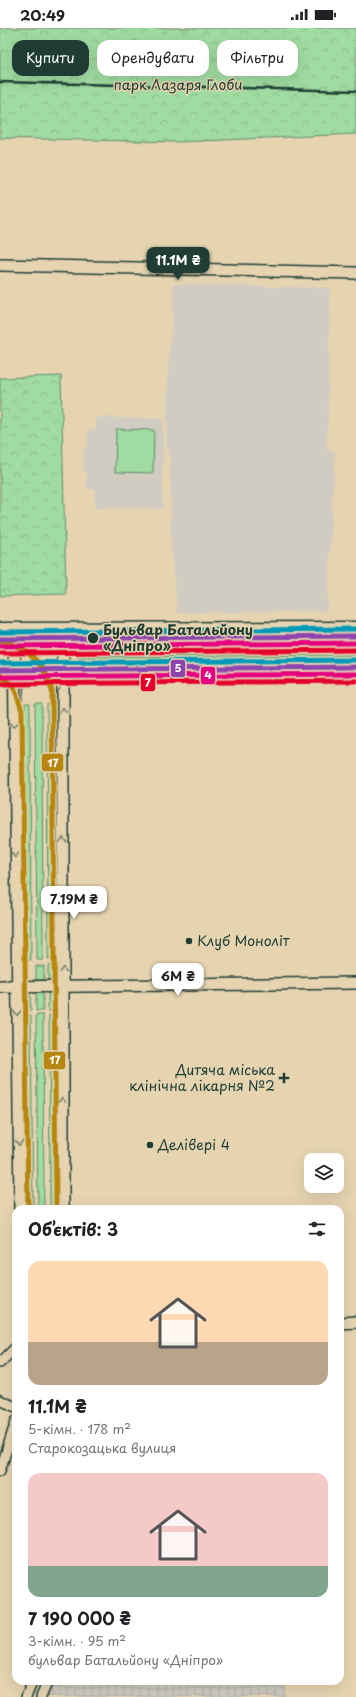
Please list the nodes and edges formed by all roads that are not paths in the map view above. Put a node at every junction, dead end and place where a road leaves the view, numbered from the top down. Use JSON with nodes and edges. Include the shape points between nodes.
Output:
{"nodes":[{"id":1,"x":0,"y":265,"type":"edge"},
{"id":2,"x":356,"y":273,"type":"edge"},
{"id":3,"x":356,"y":629,"type":"edge"},
{"id":4,"x":0,"y":630,"type":"edge"},
{"id":5,"x":14,"y":630,"type":"junction"},
{"id":6,"x":63,"y":630,"type":"junction"},
{"id":7,"x":356,"y":675,"type":"edge"},
{"id":8,"x":7,"y":679,"type":"edge"},
{"id":9,"x":63,"y":679,"type":"junction"},
{"id":10,"x":356,"y":983,"type":"edge"},
{"id":11,"x":16,"y":986,"type":"junction"},
{"id":12,"x":63,"y":986,"type":"junction"},
{"id":13,"x":0,"y":987,"type":"edge"},
{"id":14,"x":20,"y":1205,"type":"edge"},
{"id":15,"x":63,"y":1205,"type":"edge"},
{"id":16,"x":356,"y":1322,"type":"edge"},
{"id":17,"x":344,"y":1323,"type":"edge"},
{"id":18,"x":12,"y":1350,"type":"edge"},
{"id":19,"x":1,"y":1359,"type":"edge"},
{"id":20,"x":0,"y":1400,"type":"edge"},
{"id":21,"x":12,"y":1405,"type":"edge"},
{"id":22,"x":12,"y":1434,"type":"edge"},
{"id":23,"x":0,"y":1471,"type":"edge"},
{"id":24,"x":30,"y":1685,"type":"edge"},
{"id":25,"x":46,"y":1685,"type":"edge"},
{"id":26,"x":26,"y":1697,"type":"edge"},
{"id":27,"x":41,"y":1697,"type":"edge"}],
"edges":[{"from":1,"to":2,"type":"street"},
{"from":3,"to":6,"type":"main road"},
{"from":4,"to":5,"type":"main road"},
{"from":5,"to":6,"type":"main road"},
{"from":5,"to":8,"type":"street"},
{"from":6,"to":9,"type":"street"},
{"from":7,"to":9,"type":"main road"},
{"from":8,"to":9,"type":"main road"},
{"from":8,"to":11,"type":"street","one_way":true},
{"from":12,"to":9,"type":"street","one_way":true},
{"from":10,"to":12,"type":"street"},
{"from":11,"to":12,"type":"street"},
{"from":11,"to":13,"type":"street"},
{"from":11,"to":14,"type":"street","one_way":true},
{"from":15,"to":12,"type":"street","one_way":true},
{"from":16,"to":17,"type":"street"},
{"from":18,"to":19,"type":"street"},
{"from":20,"to":21,"type":"street"},
{"from":22,"to":23,"type":"street"},
{"from":24,"to":26,"type":"street"},
{"from":25,"to":27,"type":"street"}]}
